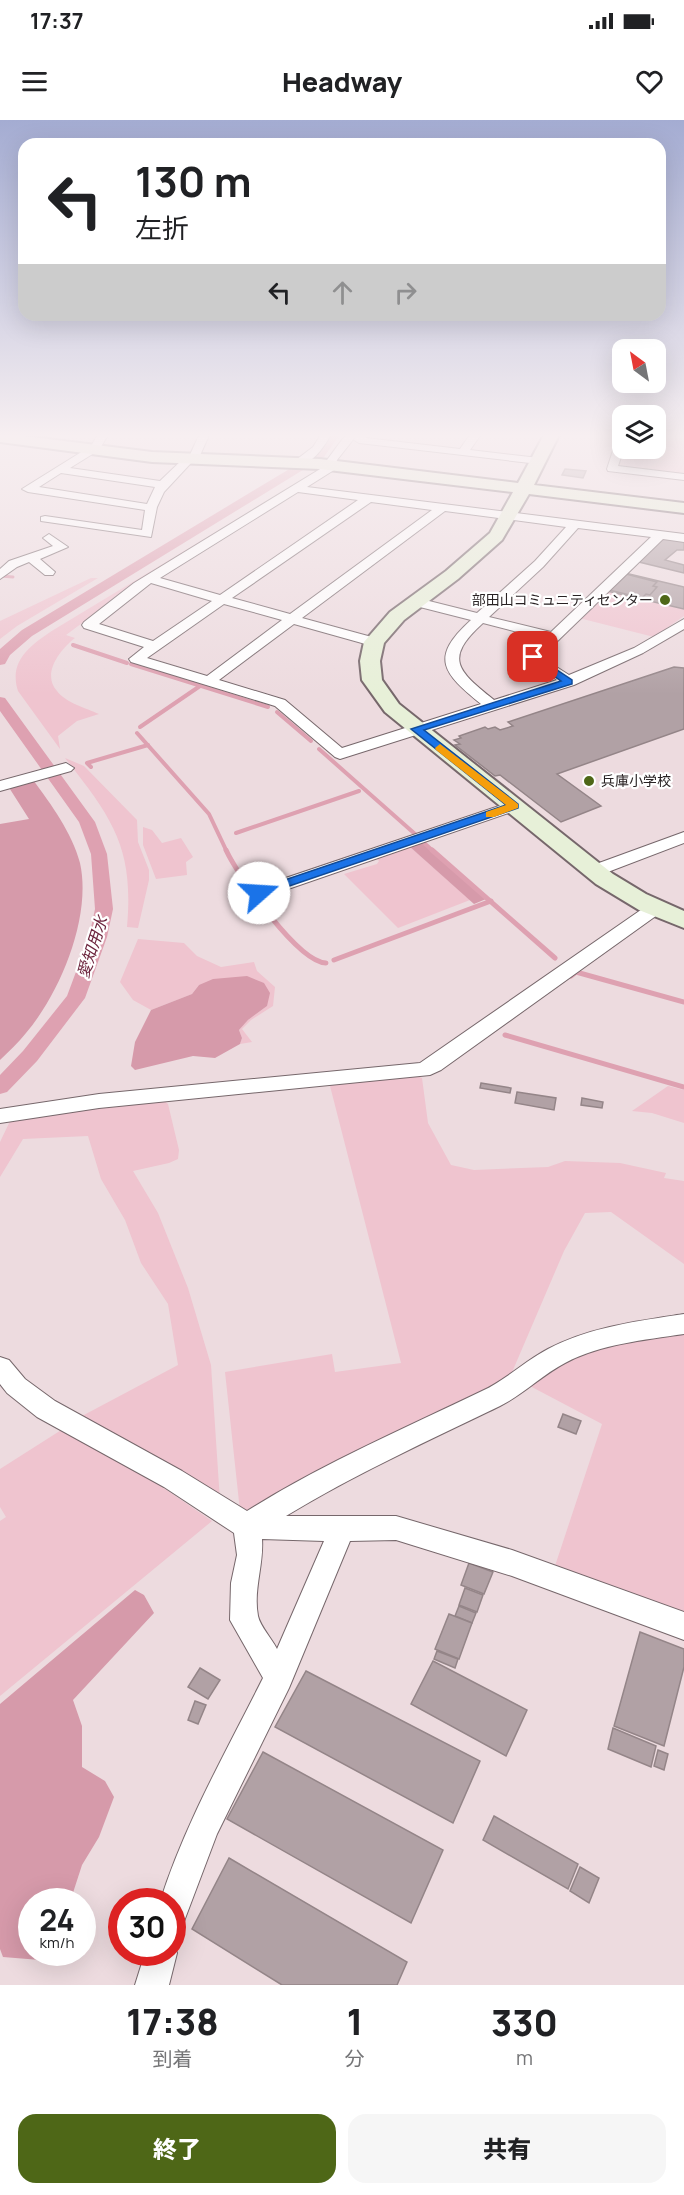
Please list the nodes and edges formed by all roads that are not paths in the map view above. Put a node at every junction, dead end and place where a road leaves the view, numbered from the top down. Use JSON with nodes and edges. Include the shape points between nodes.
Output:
{"nodes":[{"id":1,"x":52,"y":520,"type":"edge"},
{"id":2,"x":150,"y":520,"type":"edge"},
{"id":3,"x":246,"y":520,"type":"edge"},
{"id":4,"x":336,"y":520,"type":"edge"},
{"id":5,"x":426,"y":520,"type":"edge"},
{"id":6,"x":506,"y":520,"type":"edge"},
{"id":7,"x":538,"y":520,"type":"edge"},
{"id":8,"x":574,"y":525,"type":"junction"},
{"id":9,"x":660,"y":535,"type":"junction"},
{"id":10,"x":49,"y":538,"type":"dead end"},
{"id":11,"x":684,"y":538,"type":"edge"},
{"id":12,"x":30,"y":558,"type":"junction"},
{"id":13,"x":49,"y":572,"type":"dead end"},
{"id":14,"x":0,"y":575,"type":"edge"},
{"id":15,"x":149,"y":579,"type":"junction"},
{"id":16,"x":220,"y":599,"type":"junction"},
{"id":17,"x":417,"y":602,"type":"junction"},
{"id":18,"x":481,"y":618,"type":"junction"},
{"id":19,"x":293,"y":620,"type":"junction"},
{"id":20,"x":684,"y":623,"type":"edge"},
{"id":21,"x":554,"y":637,"type":"junction"},
{"id":22,"x":374,"y":642,"type":"junction"},
{"id":23,"x":155,"y":646,"type":"junction"},
{"id":24,"x":208,"y":681,"type":"junction"},
{"id":25,"x":569,"y":682,"type":"junction"},
{"id":26,"x":492,"y":705,"type":"junction"},
{"id":27,"x":417,"y":729,"type":"junction"},
{"id":28,"x":66,"y":768,"type":"dead end"},
{"id":29,"x":0,"y":786,"type":"edge"},
{"id":30,"x":514,"y":806,"type":"junction"},
{"id":31,"x":680,"y":842,"type":"edge"},
{"id":32,"x":594,"y":871,"type":"junction"},
{"id":33,"x":259,"y":893,"type":"dead end"},
{"id":34,"x":654,"y":909,"type":"junction"},
{"id":35,"x":684,"y":920,"type":"edge"},
{"id":36,"x":0,"y":1116,"type":"edge"},
{"id":37,"x":684,"y":1324,"type":"edge"},
{"id":38,"x":0,"y":1367,"type":"edge"},
{"id":39,"x":247,"y":1526,"type":"junction"},
{"id":40,"x":343,"y":1527,"type":"junction"},
{"id":41,"x":684,"y":1626,"type":"edge"},
{"id":42,"x":279,"y":1678,"type":"junction"},
{"id":43,"x":179,"y":1888,"type":"edge"},
{"id":44,"x":157,"y":1966,"type":"edge"},
{"id":45,"x":152,"y":1985,"type":"edge"}],
"edges":[{"from":1,"to":2,"type":"street","via":[[147,534]]},
{"from":3,"to":15,"type":"street"},
{"from":4,"to":16,"type":"street"},
{"from":5,"to":19,"type":"street"},
{"from":6,"to":17,"type":"street","via":[[496,536]]},
{"from":7,"to":8,"type":"street"},
{"from":8,"to":9,"type":"street"},
{"from":8,"to":18,"type":"street"},
{"from":9,"to":11,"type":"street"},
{"from":9,"to":21,"type":"street"},
{"from":10,"to":12,"type":"street","via":[[62,547]]},
{"from":12,"to":13,"type":"street"},
{"from":12,"to":14,"type":"street","via":[[12,564]]},
{"from":15,"to":16,"type":"street"},
{"from":15,"to":23,"type":"street","via":[[89,625]]},
{"from":16,"to":19,"type":"street"},
{"from":16,"to":23,"type":"street"},
{"from":17,"to":18,"type":"street"},
{"from":17,"to":22,"type":"street","via":[[397,616]]},
{"from":18,"to":21,"type":"street"},
{"from":18,"to":26,"type":"street","via":[[459,638],[451,659],[460,680]]},
{"from":19,"to":22,"type":"street"},
{"from":19,"to":24,"type":"street"},
{"from":20,"to":25,"type":"street","via":[[618,663]]},
{"from":21,"to":25,"type":"street","via":[[533,657]]},
{"from":22,"to":27,"type":"street","via":[[372,680],[392,708]]},
{"from":23,"to":24,"type":"street","via":[[136,659]]},
{"from":24,"to":27,"type":"street","via":[[280,703],[340,754]]},
{"from":25,"to":26,"type":"street"},
{"from":26,"to":27,"type":"street"},
{"from":27,"to":30,"type":"street"},
{"from":28,"to":29,"type":"street"},
{"from":30,"to":32,"type":"street"},
{"from":30,"to":33,"type":"street"},
{"from":31,"to":32,"type":"street"},
{"from":32,"to":34,"type":"street"},
{"from":34,"to":35,"type":"street"},
{"from":34,"to":36,"type":"street","via":[[423,1070],[99,1101]]},
{"from":37,"to":39,"type":"street","via":[[575,1347],[542,1364],[505,1392],[348,1467]]},
{"from":38,"to":39,"type":"street","via":[[16,1386],[46,1409],[173,1479]]},
{"from":39,"to":40,"type":"street"},
{"from":39,"to":42,"type":"street","via":[[250,1556],[244,1620]]},
{"from":40,"to":41,"type":"street","via":[[396,1528],[512,1563]]},
{"from":40,"to":42,"type":"street"},
{"from":42,"to":43,"type":"street","via":[[220,1790]]},
{"from":44,"to":45,"type":"street"}]}
